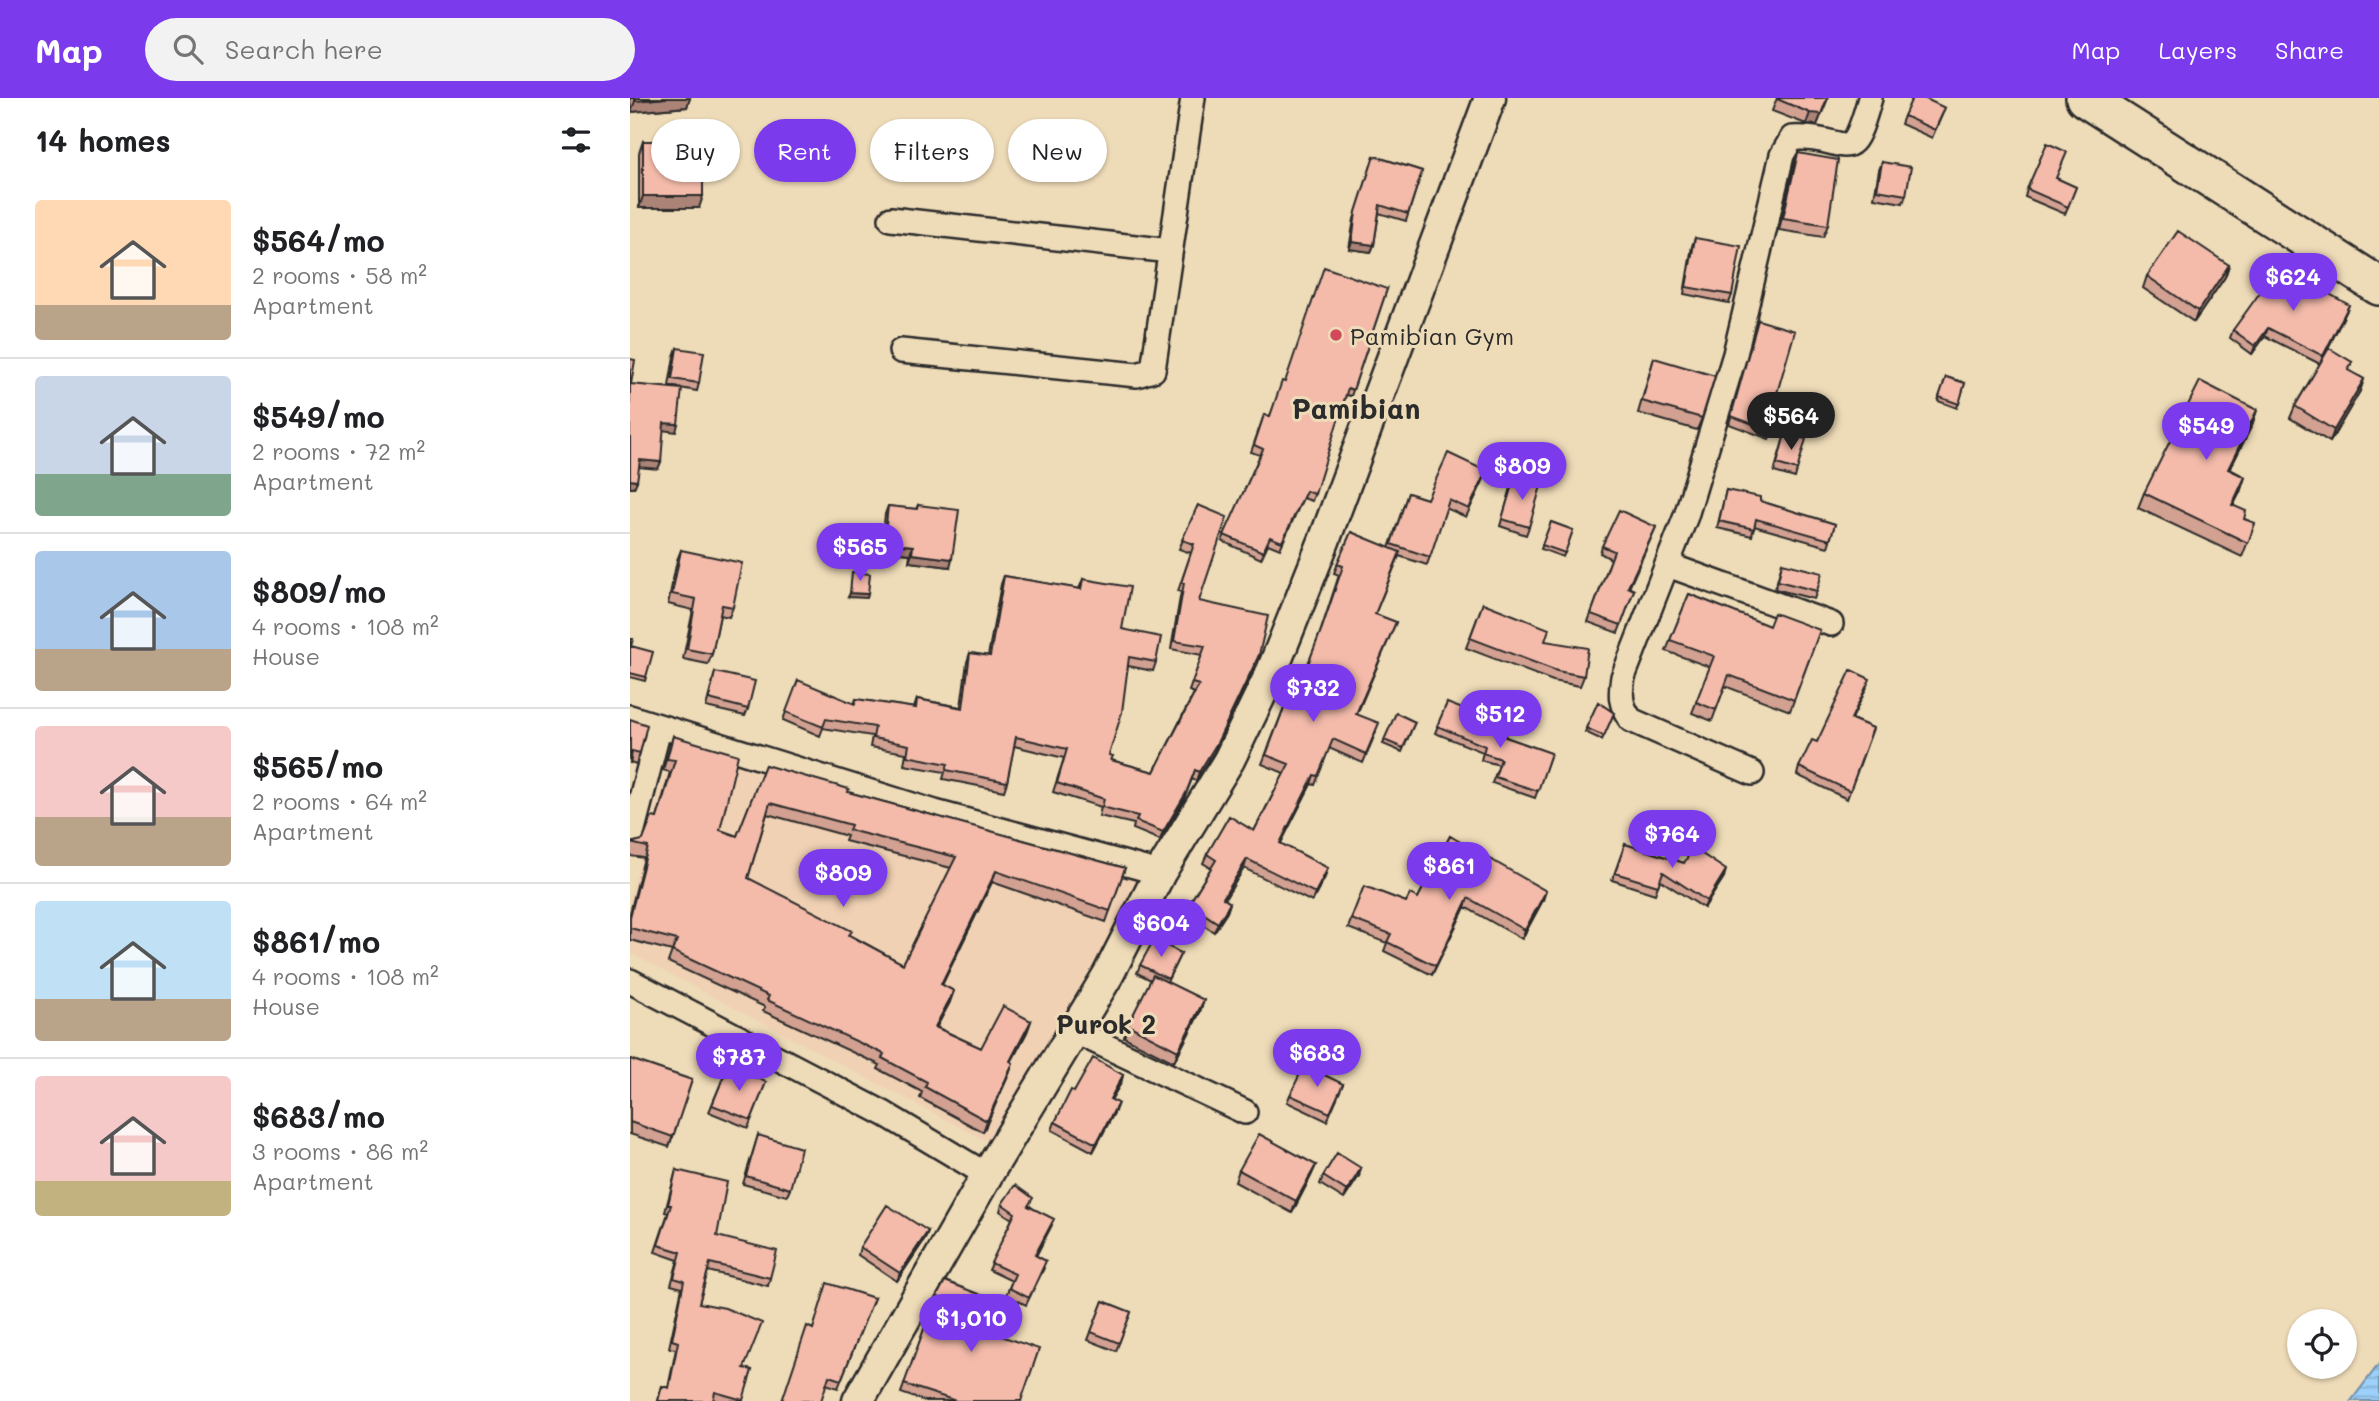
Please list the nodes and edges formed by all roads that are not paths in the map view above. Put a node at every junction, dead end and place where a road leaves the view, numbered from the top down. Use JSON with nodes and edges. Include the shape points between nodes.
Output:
{"nodes":[{"id":1,"x":1193,"y":98,"type":"edge"},
{"id":2,"x":1490,"y":98,"type":"edge"},
{"id":3,"x":1870,"y":98,"type":"edge"},
{"id":4,"x":2085,"y":98,"type":"edge"},
{"id":5,"x":891,"y":219,"type":"dead end"},
{"id":6,"x":1170,"y":251,"type":"junction"},
{"id":7,"x":2379,"y":286,"type":"edge"},
{"id":8,"x":901,"y":351,"type":"dead end"},
{"id":9,"x":1668,"y":565,"type":"junction"},
{"id":10,"x":1831,"y":624,"type":"dead end"},
{"id":11,"x":630,"y":717,"type":"edge"},
{"id":12,"x":659,"y":729,"type":"junction"},
{"id":13,"x":1752,"y":773,"type":"dead end"},
{"id":14,"x":630,"y":841,"type":"edge"},
{"id":15,"x":1160,"y":873,"type":"junction"},
{"id":16,"x":630,"y":981,"type":"edge"},
{"id":17,"x":1074,"y":1031,"type":"junction"},
{"id":18,"x":1245,"y":1112,"type":"dead end"},
{"id":19,"x":988,"y":1175,"type":"junction"},
{"id":20,"x":858,"y":1401,"type":"edge"}],
"edges":[{"from":1,"to":6,"type":"street"},
{"from":2,"to":15,"type":"street","via":[[1272,671],[1229,760]]},
{"from":3,"to":9,"type":"street","via":[[1854,143],[1793,138],[1782,155],[1735,354]]},
{"from":4,"to":7,"type":"main road"},
{"from":5,"to":6,"type":"street"},
{"from":6,"to":8,"type":"street","via":[[1157,358],[1147,373]]},
{"from":9,"to":10,"type":"street"},
{"from":9,"to":13,"type":"street","via":[[1623,677],[1623,710],[1647,729]]},
{"from":11,"to":12,"type":"street"},
{"from":12,"to":14,"type":"street"},
{"from":12,"to":15,"type":"street","via":[[935,812]]},
{"from":15,"to":17,"type":"street"},
{"from":16,"to":19,"type":"street","via":[[885,1114]]},
{"from":17,"to":18,"type":"street"},
{"from":17,"to":19,"type":"street"},
{"from":19,"to":20,"type":"street"}]}
